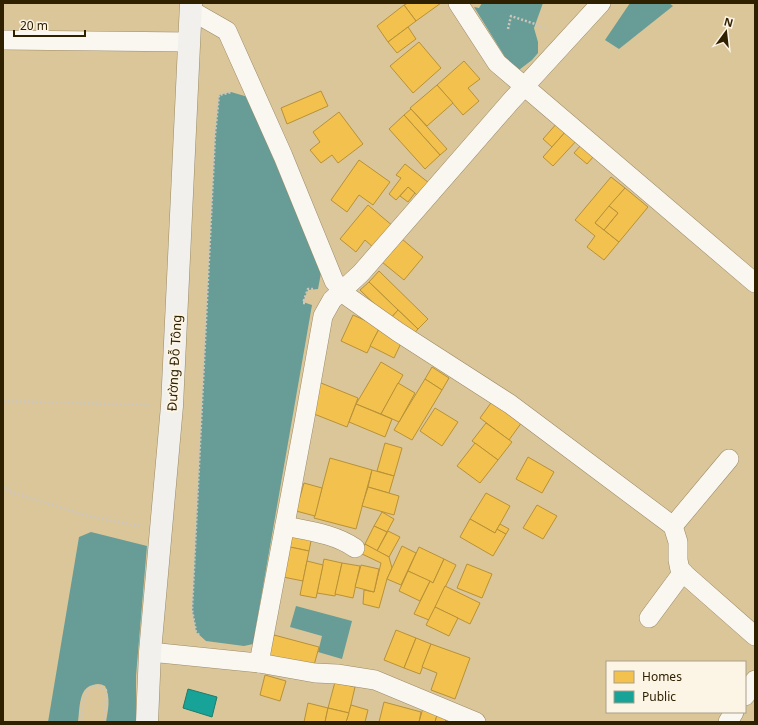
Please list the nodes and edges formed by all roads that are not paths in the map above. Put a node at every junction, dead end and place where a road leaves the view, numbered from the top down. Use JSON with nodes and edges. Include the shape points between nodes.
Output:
{"nodes":[{"id":1,"x":458,"y":3,"type":"edge"},
{"id":2,"x":601,"y":3,"type":"edge"},
{"id":3,"x":191,"y":7,"type":"edge"},
{"id":4,"x":3,"y":40,"type":"edge"},
{"id":5,"x":190,"y":42,"type":"junction"},
{"id":6,"x":524,"y":86,"type":"junction"},
{"id":7,"x":755,"y":284,"type":"edge"},
{"id":8,"x":342,"y":291,"type":"junction"},
{"id":9,"x":729,"y":459,"type":"dead end"},
{"id":10,"x":285,"y":526,"type":"junction"},
{"id":11,"x":673,"y":526,"type":"junction"},
{"id":12,"x":356,"y":548,"type":"dead end"},
{"id":13,"x":683,"y":572,"type":"junction"},
{"id":14,"x":650,"y":618,"type":"dead end"},
{"id":15,"x":755,"y":636,"type":"edge"},
{"id":16,"x":150,"y":652,"type":"junction"},
{"id":17,"x":259,"y":663,"type":"junction"},
{"id":18,"x":733,"y":713,"type":"edge"},
{"id":19,"x":147,"y":722,"type":"edge"},
{"id":20,"x":476,"y":722,"type":"edge"},
{"id":21,"x":728,"y":722,"type":"edge"}],
"edges":[{"from":1,"to":6,"type":"street","via":[[497,63]]},
{"from":2,"to":6,"type":"street"},
{"from":3,"to":5,"type":"main road","name":"Đường Đỗ Tông"},
{"from":3,"to":8,"type":"street","via":[[227,31],[283,156],[334,281]]},
{"from":4,"to":5,"type":"street"},
{"from":5,"to":16,"type":"main road","name":"Đường Đỗ Tông","via":[[172,406]]},
{"from":6,"to":7,"type":"street"},
{"from":6,"to":8,"type":"street","via":[[361,273]]},
{"from":8,"to":10,"type":"street","via":[[332,300],[323,316]]},
{"from":8,"to":11,"type":"street","via":[[398,332],[510,404]]},
{"from":9,"to":11,"type":"street"},
{"from":10,"to":12,"type":"street","via":[[330,536]]},
{"from":10,"to":17,"type":"street"},
{"from":11,"to":13,"type":"street","via":[[678,542],[680,570]]},
{"from":13,"to":14,"type":"street"},
{"from":13,"to":15,"type":"street"},
{"from":16,"to":17,"type":"street"},
{"from":16,"to":19,"type":"main road","name":"Đường Đỗ Tông"},
{"from":17,"to":20,"type":"street","via":[[375,680]]},
{"from":18,"to":21,"type":"street"}]}
